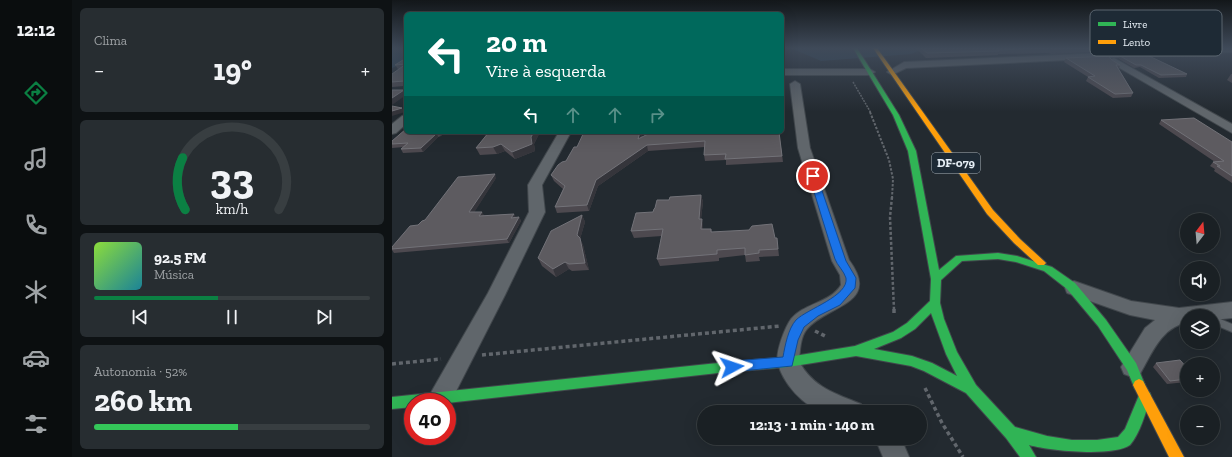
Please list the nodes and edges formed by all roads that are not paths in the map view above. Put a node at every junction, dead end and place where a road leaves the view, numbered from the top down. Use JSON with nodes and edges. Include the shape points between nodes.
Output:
{"nodes":[{"id":1,"x":868,"y":69,"type":"edge"},
{"id":2,"x":890,"y":69,"type":"edge"},
{"id":3,"x":897,"y":69,"type":"edge"},
{"id":4,"x":1128,"y":69,"type":"edge"},
{"id":5,"x":870,"y":72,"type":"junction"},
{"id":6,"x":892,"y":72,"type":"junction"},
{"id":7,"x":788,"y":78,"type":"edge"},
{"id":8,"x":404,"y":120,"type":"edge"},
{"id":9,"x":1232,"y":129,"type":"edge"},
{"id":10,"x":392,"y":130,"type":"edge"},
{"id":11,"x":564,"y":134,"type":"edge"},
{"id":12,"x":1048,"y":269,"type":"junction"},
{"id":13,"x":936,"y":278,"type":"junction"},
{"id":14,"x":1071,"y":286,"type":"junction"},
{"id":15,"x":934,"y":303,"type":"junction"},
{"id":16,"x":1232,"y":310,"type":"edge"},
{"id":17,"x":1220,"y":313,"type":"edge"},
{"id":18,"x":1179,"y":316,"type":"joint"},
{"id":19,"x":1220,"y":323,"type":"edge"},
{"id":20,"x":1232,"y":328,"type":"edge"},
{"id":21,"x":856,"y":351,"type":"junction"},
{"id":22,"x":788,"y":362,"type":"junction"},
{"id":23,"x":1132,"y":368,"type":"junction"},
{"id":24,"x":971,"y":389,"type":"junction"},
{"id":25,"x":444,"y":393,"type":"edge"},
{"id":26,"x":456,"y":396,"type":"edge"},
{"id":27,"x":1145,"y":397,"type":"junction"},
{"id":28,"x":404,"y":403,"type":"edge"},
{"id":29,"x":392,"y":404,"type":"edge"},
{"id":30,"x":836,"y":405,"type":"edge"},
{"id":31,"x":1011,"y":433,"type":"junction"},
{"id":32,"x":892,"y":445,"type":"edge"},
{"id":33,"x":896,"y":457,"type":"edge"},
{"id":34,"x":1029,"y":457,"type":"edge"},
{"id":35,"x":1177,"y":457,"type":"edge"}],
"edges":[{"from":1,"to":5,"type":"main road","number":"DF-079"},
{"from":2,"to":6,"type":"main road","number":"DF-079"},
{"from":3,"to":6,"type":"street"},
{"from":4,"to":9,"type":"street"},
{"from":5,"to":7,"type":"street","via":[[848,71]]},
{"from":5,"to":13,"type":"main road","number":"DF-079","via":[[896,115],[911,149]]},
{"from":6,"to":12,"type":"main road","number":"DF-079","via":[[990,212]]},
{"from":7,"to":22,"type":"street","via":[[804,148],[841,261],[851,278],[849,288],[843,296],[800,324],[792,340]]},
{"from":8,"to":10,"type":"street"},
{"from":11,"to":25,"type":"street","via":[[535,186],[537,212]]},
{"from":12,"to":13,"type":"main road","number":"DF-079","via":[[1018,259],[998,256],[959,258]]},
{"from":12,"to":14,"type":"main road","number":"DF-079"},
{"from":13,"to":15,"type":"main road","number":"DF-079"},
{"from":14,"to":18,"type":"street","via":[[1130,308]]},
{"from":14,"to":23,"type":"main road","number":"DF-079","via":[[1102,323]]},
{"from":15,"to":21,"type":"main road","via":[[911,326]]},
{"from":15,"to":24,"type":"main road","number":"DF-079","via":[[952,354]]},
{"from":16,"to":17,"type":"street"},
{"from":18,"to":23,"type":"street","via":[[1152,334]]},
{"from":19,"to":20,"type":"lane"},
{"from":21,"to":22,"type":"main road"},
{"from":21,"to":24,"type":"main road","via":[[912,361]]},
{"from":22,"to":26,"type":"main road"},
{"from":22,"to":30,"type":"street","via":[[800,383],[811,393]]},
{"from":23,"to":27,"type":"main road","number":"DF-079"},
{"from":24,"to":31,"type":"main road","number":"DF-079"},
{"from":27,"to":31,"type":"main road","via":[[1132,431],[1122,443],[1088,448],[1052,444]]},
{"from":27,"to":35,"type":"main road","number":"DF-079"},
{"from":28,"to":29,"type":"main road"},
{"from":31,"to":34,"type":"main road","number":"DF-079"},
{"from":32,"to":33,"type":"street"}]}
